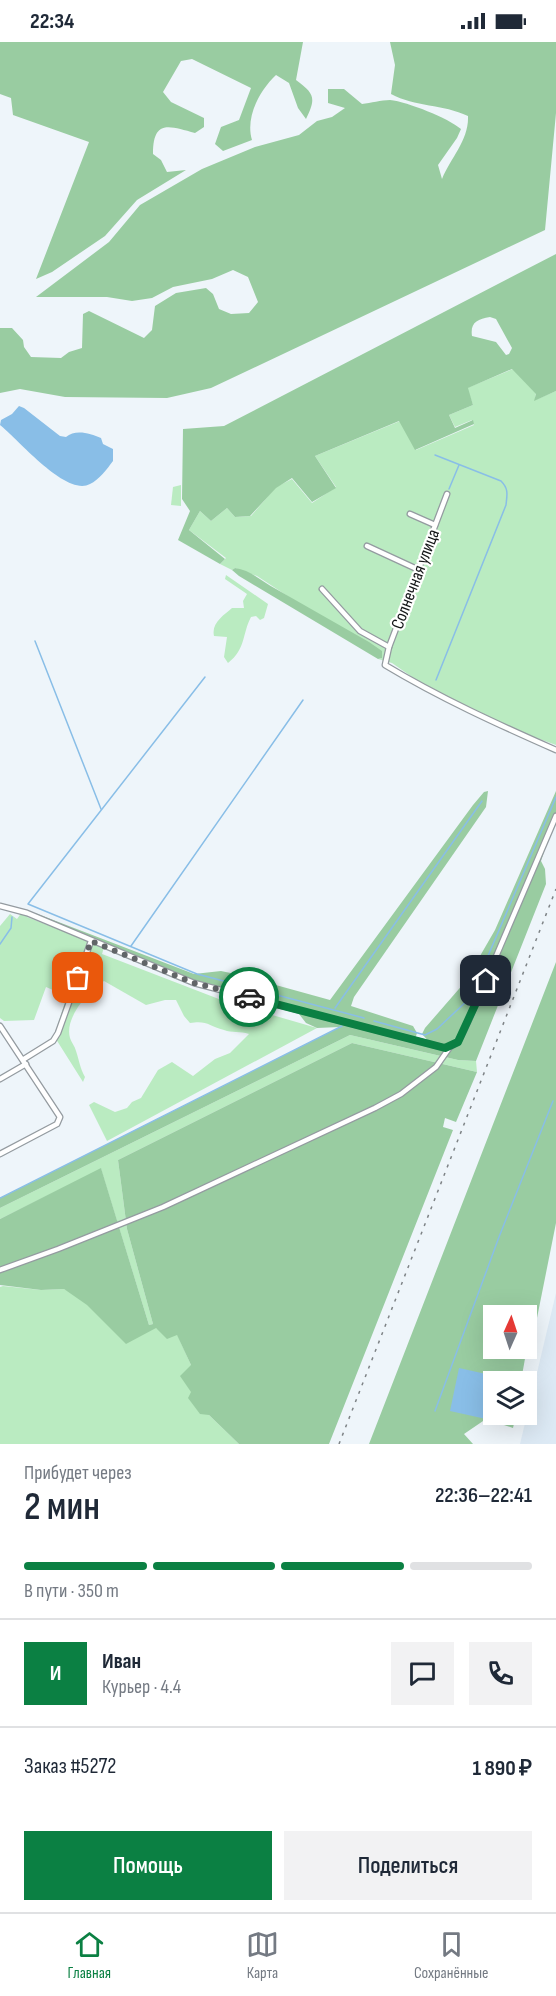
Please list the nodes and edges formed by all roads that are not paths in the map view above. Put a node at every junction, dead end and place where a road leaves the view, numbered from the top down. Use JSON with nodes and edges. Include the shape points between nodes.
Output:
{"nodes":[{"id":1,"x":447,"y":494,"type":"dead end"},
{"id":2,"x":410,"y":514,"type":"dead end"},
{"id":3,"x":435,"y":525,"type":"junction"},
{"id":4,"x":367,"y":546,"type":"dead end"},
{"id":5,"x":419,"y":570,"type":"junction"},
{"id":6,"x":322,"y":589,"type":"dead end"},
{"id":7,"x":389,"y":647,"type":"junction"},
{"id":8,"x":556,"y":750,"type":"edge"},
{"id":9,"x":556,"y":816,"type":"edge"},
{"id":10,"x":0,"y":906,"type":"edge"},
{"id":11,"x":91,"y":941,"type":"junction"},
{"id":12,"x":0,"y":1026,"type":"edge"},
{"id":13,"x":450,"y":1047,"type":"junction"},
{"id":14,"x":25,"y":1062,"type":"junction"},
{"id":15,"x":0,"y":1079,"type":"edge"},
{"id":16,"x":0,"y":1154,"type":"edge"},
{"id":17,"x":0,"y":1270,"type":"edge"}],
"edges":[{"from":1,"to":3,"type":"street","name":"Солнечная улица"},
{"from":2,"to":3,"type":"street"},
{"from":3,"to":5,"type":"street","name":"Солнечная улица"},
{"from":4,"to":5,"type":"street"},
{"from":5,"to":7,"type":"street","name":"Солнечная улица"},
{"from":6,"to":7,"type":"street","via":[[360,631]]},
{"from":7,"to":8,"type":"street","name":"Солнечная улица","via":[[385,665],[467,710]]},
{"from":9,"to":13,"type":"street","via":[[468,1023],[458,1042]]},
{"from":10,"to":11,"type":"street","via":[[27,913]]},
{"from":11,"to":13,"type":"street","via":[[194,983]]},
{"from":11,"to":14,"type":"street","via":[[58,1033]]},
{"from":12,"to":14,"type":"street"},
{"from":13,"to":17,"type":"street","via":[[436,1067],[375,1108],[163,1207]]},
{"from":14,"to":15,"type":"street"},
{"from":14,"to":16,"type":"street","via":[[60,1120]]}]}
